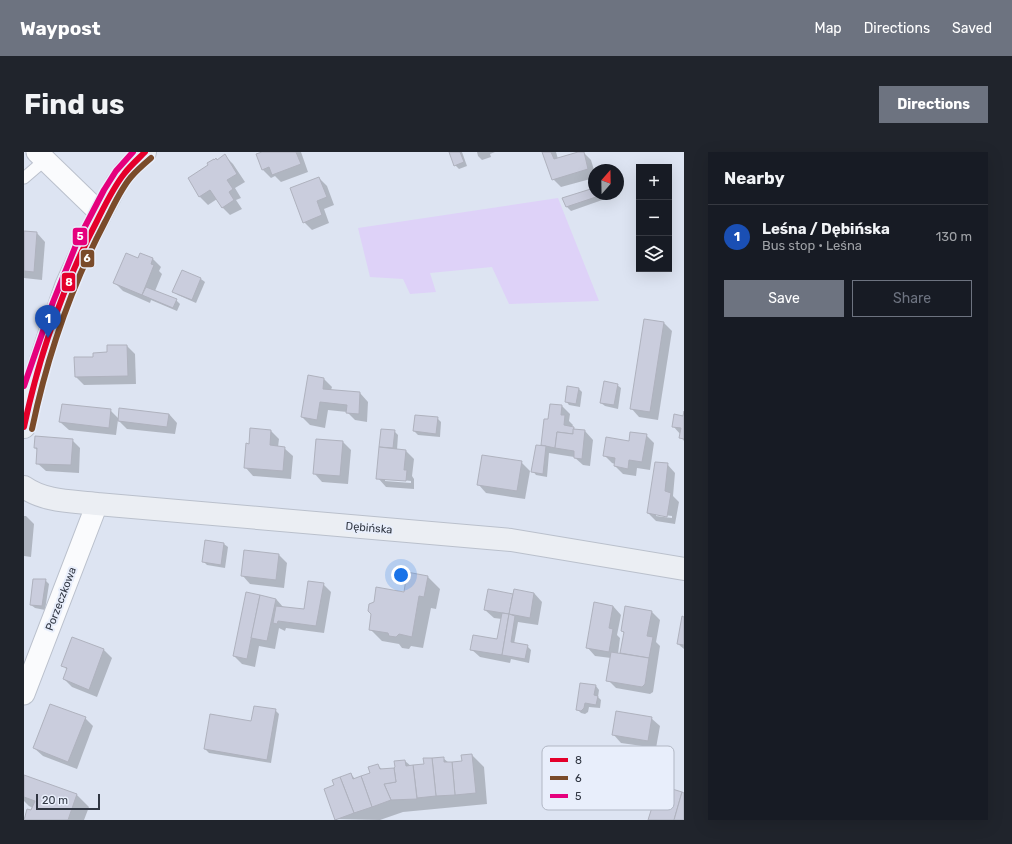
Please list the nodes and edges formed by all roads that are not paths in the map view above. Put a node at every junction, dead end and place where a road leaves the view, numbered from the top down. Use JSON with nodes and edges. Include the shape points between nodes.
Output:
{"nodes":[{"id":1,"x":145,"y":152,"type":"edge"},
{"id":2,"x":41,"y":156,"type":"edge"},
{"id":3,"x":24,"y":178,"type":"edge"},
{"id":4,"x":100,"y":213,"type":"junction"},
{"id":5,"x":28,"y":396,"type":"edge"},
{"id":6,"x":24,"y":427,"type":"edge"},
{"id":7,"x":24,"y":487,"type":"edge"},
{"id":8,"x":53,"y":499,"type":"junction"},
{"id":9,"x":24,"y":500,"type":"edge"},
{"id":10,"x":97,"y":504,"type":"junction"},
{"id":11,"x":684,"y":569,"type":"edge"},
{"id":12,"x":24,"y":694,"type":"edge"}],
"edges":[{"from":1,"to":4,"type":"street","via":[[125,172]]},
{"from":2,"to":3,"type":"lane"},
{"from":2,"to":4,"type":"street"},
{"from":4,"to":5,"type":"street","via":[[66,286]]},
{"from":5,"to":6,"type":"street"},
{"from":7,"to":8,"type":"street","name":"Dębińska"},
{"from":8,"to":9,"type":"street","name":"Dębińska","via":[[31,502]]},
{"from":8,"to":10,"type":"street","name":"Dębińska"},
{"from":10,"to":11,"type":"street","name":"Dębińska","via":[[511,540]]},
{"from":10,"to":12,"type":"street","name":"Porzeczkowa"}]}
